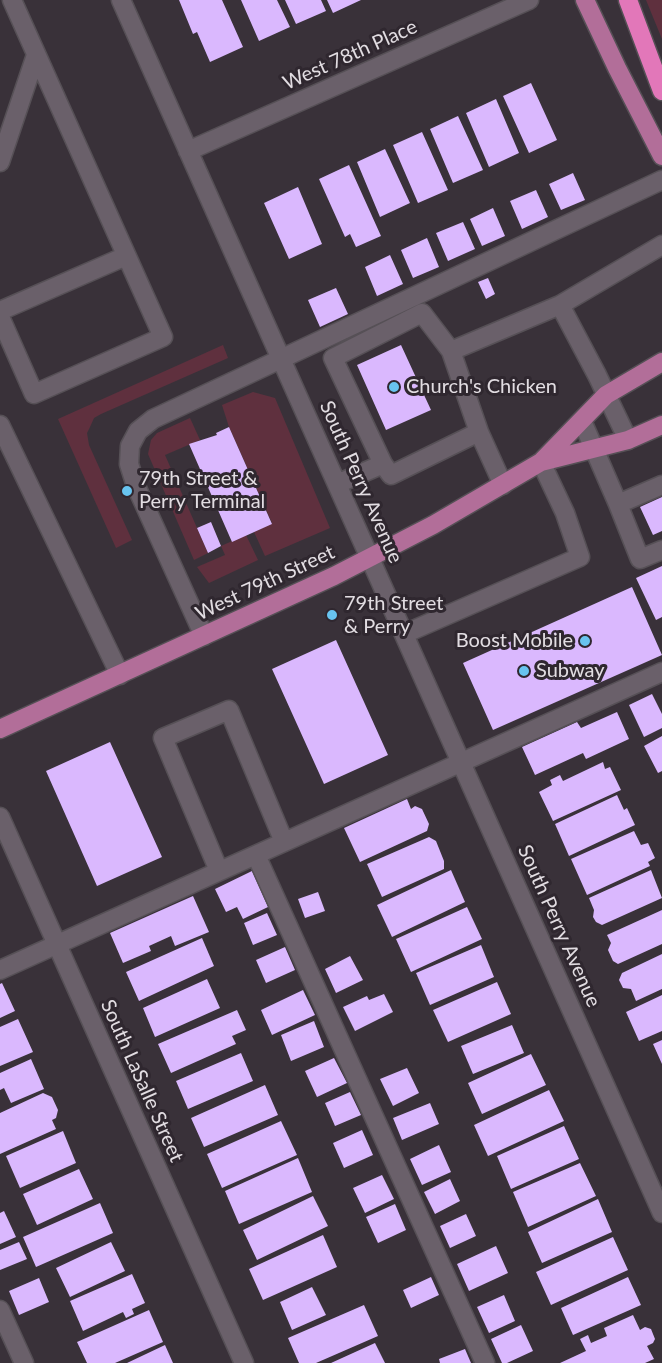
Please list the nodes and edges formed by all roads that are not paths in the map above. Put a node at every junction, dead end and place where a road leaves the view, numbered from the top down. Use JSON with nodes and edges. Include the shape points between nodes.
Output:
{"nodes":[{"id":1,"x":12,"y":0,"type":"edge"},
{"id":2,"x":121,"y":0,"type":"edge"},
{"id":3,"x":529,"y":0,"type":"edge"},
{"id":4,"x":585,"y":0,"type":"edge"},
{"id":5,"x":628,"y":0,"type":"edge"},
{"id":6,"x":36,"y":55,"type":"junction"},
{"id":7,"x":662,"y":91,"type":"edge"},
{"id":8,"x":188,"y":151,"type":"junction"},
{"id":9,"x":662,"y":156,"type":"edge"},
{"id":10,"x":0,"y":162,"type":"edge"},
{"id":11,"x":662,"y":180,"type":"edge"},
{"id":12,"x":662,"y":245,"type":"edge"},
{"id":13,"x":126,"y":256,"type":"junction"},
{"id":14,"x":560,"y":305,"type":"junction"},
{"id":15,"x":0,"y":311,"type":"edge"},
{"id":16,"x":0,"y":317,"type":"edge"},
{"id":17,"x":451,"y":351,"type":"junction"},
{"id":18,"x":281,"y":360,"type":"junction"},
{"id":19,"x":662,"y":362,"type":"edge"},
{"id":20,"x":606,"y":395,"type":"junction"},
{"id":21,"x":582,"y":421,"type":"junction"},
{"id":22,"x":0,"y":425,"type":"edge"},
{"id":23,"x":662,"y":425,"type":"edge"},
{"id":24,"x":479,"y":432,"type":"junction"},
{"id":25,"x":628,"y":440,"type":"junction"},
{"id":26,"x":594,"y":448,"type":"junction"},
{"id":27,"x":542,"y":462,"type":"junction"},
{"id":28,"x":383,"y":465,"type":"junction"},
{"id":29,"x":337,"y":484,"type":"junction"},
{"id":30,"x":503,"y":484,"type":"junction"},
{"id":31,"x":662,"y":486,"type":"edge"},
{"id":32,"x":618,"y":504,"type":"junction"},
{"id":33,"x":662,"y":550,"type":"edge"},
{"id":34,"x":370,"y":558,"type":"junction"},
{"id":35,"x":404,"y":634,"type":"junction"},
{"id":36,"x":204,"y":636,"type":"junction"},
{"id":37,"x":120,"y":675,"type":"junction"},
{"id":38,"x":660,"y":677,"type":"edge"},
{"id":39,"x":0,"y":729,"type":"edge"},
{"id":40,"x":461,"y":762,"type":"junction"},
{"id":41,"x":0,"y":817,"type":"edge"},
{"id":42,"x":285,"y":842,"type":"junction"},
{"id":43,"x":256,"y":855,"type":"junction"},
{"id":44,"x":219,"y":872,"type":"junction"},
{"id":45,"x":57,"y":945,"type":"junction"},
{"id":46,"x":0,"y":970,"type":"edge"},
{"id":47,"x":662,"y":1213,"type":"edge"},
{"id":48,"x":0,"y":1310,"type":"edge"},
{"id":49,"x":24,"y":1363,"type":"edge"},
{"id":50,"x":244,"y":1363,"type":"edge"},
{"id":51,"x":485,"y":1363,"type":"edge"}],
"edges":[{"from":1,"to":6,"type":"street"},
{"from":2,"to":8,"type":"street","name":"South Perry Avenue"},
{"from":3,"to":8,"type":"street","name":"West 78th Place"},
{"from":4,"to":9,"type":"main road"},
{"from":5,"to":7,"type":"highway"},
{"from":6,"to":10,"type":"street"},
{"from":6,"to":13,"type":"street"},
{"from":8,"to":18,"type":"street","name":"South Perry Avenue"},
{"from":11,"to":18,"type":"street"},
{"from":12,"to":14,"type":"street"},
{"from":13,"to":15,"type":"street"},
{"from":13,"to":16,"type":"street","via":[[163,338],[34,394]]},
{"from":14,"to":17,"type":"street"},
{"from":14,"to":20,"type":"street"},
{"from":17,"to":24,"type":"street"},
{"from":17,"to":28,"type":"street","via":[[422,313],[333,358]]},
{"from":18,"to":29,"type":"street","name":"South Perry Avenue"},
{"from":18,"to":36,"type":"street","via":[[153,419],[138,431],[130,446],[129,464],[136,486]]},
{"from":19,"to":20,"type":"main road","name":"West 79th Street"},
{"from":20,"to":21,"type":"main road","name":"West 79th Street"},
{"from":20,"to":25,"type":"street"},
{"from":21,"to":26,"type":"street"},
{"from":21,"to":27,"type":"main road","name":"West 79th Street"},
{"from":22,"to":37,"type":"street"},
{"from":23,"to":25,"type":"main road","name":"West 79th Street"},
{"from":24,"to":28,"type":"street","via":[[391,475]]},
{"from":24,"to":30,"type":"street"},
{"from":25,"to":26,"type":"main road","name":"West 79th Street"},
{"from":26,"to":27,"type":"main road","name":"West 79th Street"},
{"from":26,"to":32,"type":"street"},
{"from":27,"to":30,"type":"main road","name":"West 79th Street"},
{"from":27,"to":35,"type":"street","via":[[580,557]]},
{"from":28,"to":29,"type":"street"},
{"from":29,"to":34,"type":"street","name":"South Perry Avenue"},
{"from":30,"to":34,"type":"main road","name":"West 79th Street"},
{"from":31,"to":32,"type":"street"},
{"from":32,"to":33,"type":"street","via":[[640,559]]},
{"from":34,"to":35,"type":"street","name":"South Perry Avenue"},
{"from":34,"to":36,"type":"main road","name":"West 79th Street"},
{"from":35,"to":40,"type":"street","name":"South Perry Avenue"},
{"from":36,"to":37,"type":"main road","name":"West 79th Street"},
{"from":37,"to":39,"type":"main road","name":"West 79th Street"},
{"from":38,"to":40,"type":"street"},
{"from":40,"to":42,"type":"street"},
{"from":40,"to":47,"type":"street","name":"South Perry Avenue"},
{"from":41,"to":45,"type":"street","name":"South LaSalle Street"},
{"from":42,"to":43,"type":"street"},
{"from":42,"to":44,"type":"street","via":[[229,710],[163,738]]},
{"from":43,"to":44,"type":"street"},
{"from":43,"to":51,"type":"street"},
{"from":44,"to":45,"type":"street"},
{"from":45,"to":46,"type":"street"},
{"from":45,"to":50,"type":"street","name":"South LaSalle Street"},
{"from":48,"to":49,"type":"street"}]}
